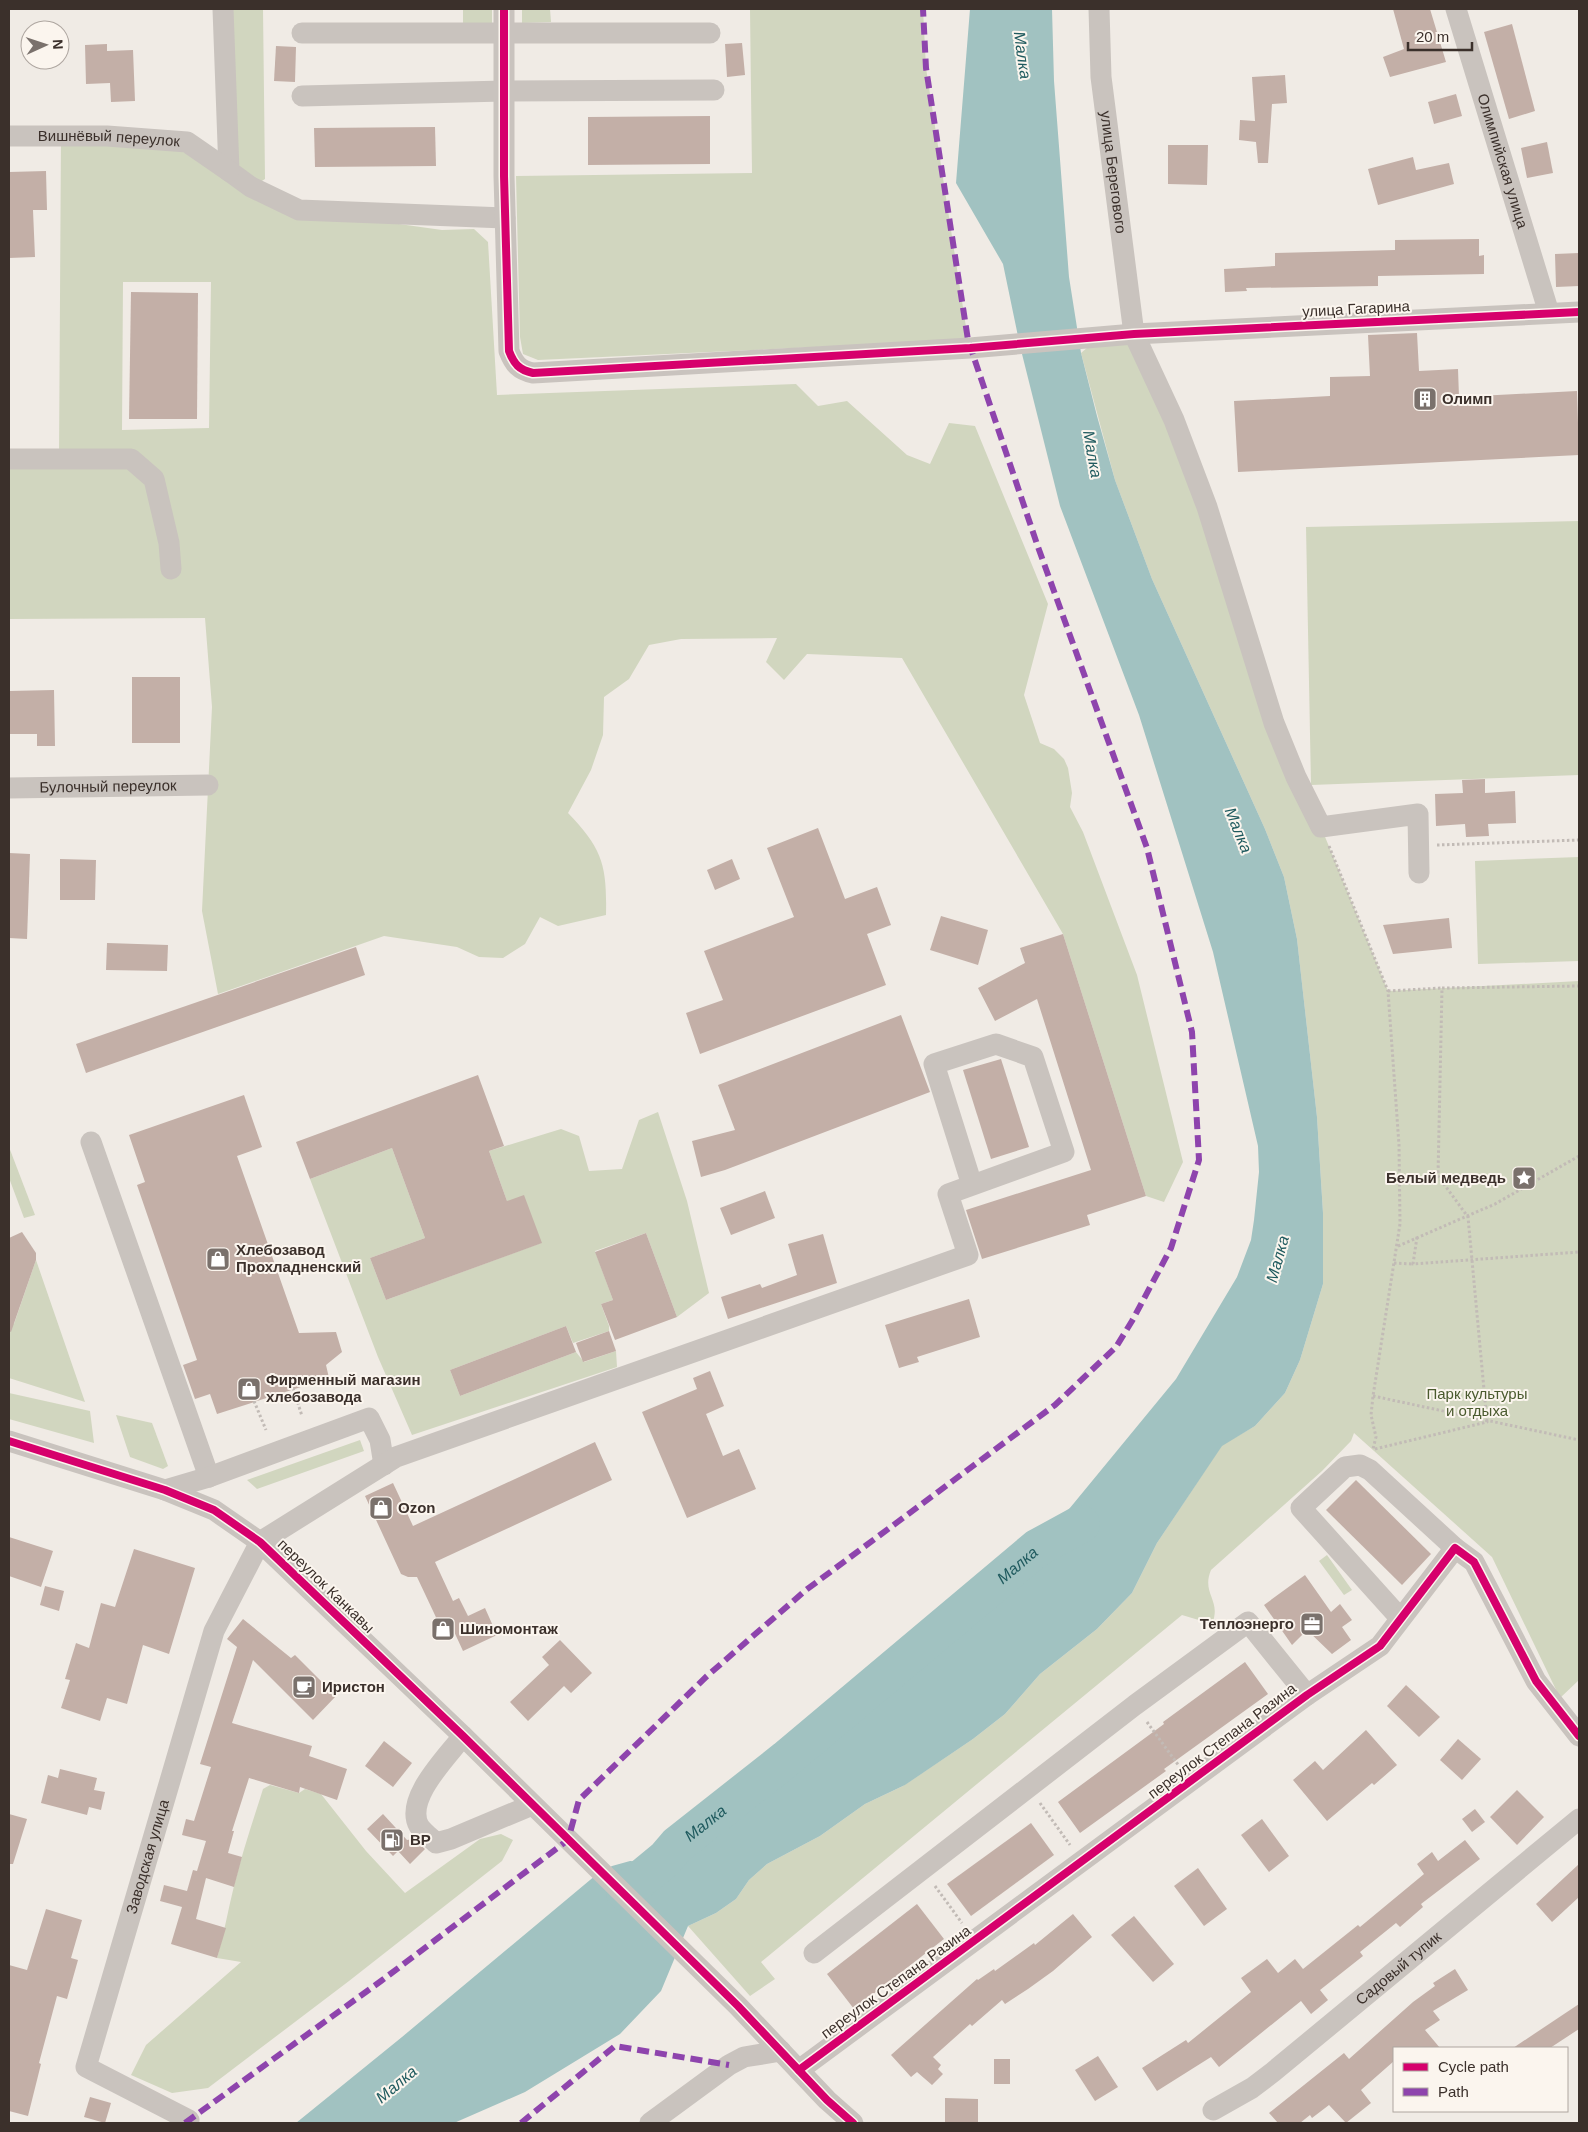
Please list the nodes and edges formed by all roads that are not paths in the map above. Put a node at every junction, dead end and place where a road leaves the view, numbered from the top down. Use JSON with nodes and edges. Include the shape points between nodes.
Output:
{"nodes":[{"id":1,"x":224,"y":9,"type":"edge"},
{"id":2,"x":504,"y":9,"type":"edge"},
{"id":3,"x":1099,"y":9,"type":"edge"},
{"id":4,"x":1456,"y":9,"type":"edge"},
{"id":5,"x":302,"y":33,"type":"dead end"},
{"id":6,"x":504,"y":33,"type":"junction"},
{"id":7,"x":710,"y":34,"type":"dead end"},
{"id":8,"x":714,"y":90,"type":"dead end"},
{"id":9,"x":504,"y":91,"type":"junction"},
{"id":10,"x":302,"y":96,"type":"dead end"},
{"id":11,"x":9,"y":136,"type":"edge"},
{"id":12,"x":229,"y":171,"type":"junction"},
{"id":13,"x":505,"y":218,"type":"junction"},
{"id":14,"x":1579,"y":312,"type":"edge"},
{"id":15,"x":1549,"y":313,"type":"junction"},
{"id":16,"x":1134,"y":334,"type":"junction"},
{"id":17,"x":9,"y":459,"type":"edge"},
{"id":18,"x":170,"y":569,"type":"dead end"},
{"id":19,"x":208,"y":785,"type":"dead end"},
{"id":20,"x":9,"y":788,"type":"edge"},
{"id":21,"x":1419,"y":873,"type":"dead end"},
{"id":22,"x":91,"y":1142,"type":"dead end"},
{"id":23,"x":972,"y":1185,"type":"junction"},
{"id":24,"x":9,"y":1442,"type":"edge"},
{"id":25,"x":384,"y":1465,"type":"junction"},
{"id":26,"x":209,"y":1477,"type":"junction"},
{"id":27,"x":165,"y":1490,"type":"junction"},
{"id":28,"x":260,"y":1542,"type":"junction"},
{"id":29,"x":1455,"y":1548,"type":"junction"},
{"id":30,"x":1400,"y":1618,"type":"junction"},
{"id":31,"x":1307,"y":1695,"type":"junction"},
{"id":32,"x":463,"y":1736,"type":"junction"},
{"id":33,"x":1579,"y":1736,"type":"edge"},
{"id":34,"x":532,"y":1805,"type":"junction"},
{"id":35,"x":1579,"y":1819,"type":"edge"},
{"id":36,"x":814,"y":1953,"type":"dead end"},
{"id":37,"x":781,"y":2051,"type":"junction"},
{"id":38,"x":799,"y":2070,"type":"junction"},
{"id":39,"x":1213,"y":2110,"type":"dead end"},
{"id":40,"x":190,"y":2120,"type":"dead end"},
{"id":41,"x":650,"y":2123,"type":"edge"},
{"id":42,"x":853,"y":2123,"type":"edge"}],
"edges":[{"from":1,"to":12,"type":"street"},
{"from":2,"to":6,"type":"street"},
{"from":3,"to":16,"type":"street","name":"улица Берегового","via":[[1101,77]]},
{"from":4,"to":15,"type":"street","name":"Олимпийская улица"},
{"from":5,"to":6,"type":"street"},
{"from":6,"to":7,"type":"street"},
{"from":6,"to":9,"type":"street"},
{"from":8,"to":9,"type":"street"},
{"from":9,"to":10,"type":"street"},
{"from":9,"to":13,"type":"street"},
{"from":11,"to":12,"type":"street","name":"Вишнёвый переулок","via":[[107,136],[186,142]]},
{"from":12,"to":13,"type":"street","name":"Вишнёвый переулок","via":[[251,187],[299,210]]},
{"from":13,"to":16,"type":"street","name":"улица Гагарина","via":[[509,351],[517,366],[533,373],[970,348]]},
{"from":14,"to":15,"type":"street","name":"улица Гагарина"},
{"from":15,"to":16,"type":"street","name":"улица Гагарина"},
{"from":16,"to":21,"type":"street","name":"улица Берегового","via":[[1174,420],[1207,507],[1274,723],[1321,827],[1418,814]]},
{"from":17,"to":18,"type":"street","via":[[131,459],[154,479],[169,543]]},
{"from":19,"to":20,"type":"street","name":"Булочный переулок"},
{"from":22,"to":26,"type":"street"},
{"from":23,"to":23,"type":"street","via":[[1064,1152],[1033,1057],[996,1044],[934,1064]]},
{"from":23,"to":25,"type":"street","via":[[948,1194],[968,1255],[405,1454]]},
{"from":24,"to":27,"type":"street","name":"переулок Канкавы"},
{"from":25,"to":26,"type":"street","via":[[380,1440],[369,1418]]},
{"from":25,"to":28,"type":"street"},
{"from":26,"to":27,"type":"street"},
{"from":27,"to":28,"type":"street","name":"переулок Канкавы","via":[[214,1510]]},
{"from":28,"to":32,"type":"street","name":"переулок Канкавы"},
{"from":28,"to":40,"type":"street","name":"Заводская улица","via":[[214,1631],[86,2068]]},
{"from":29,"to":30,"type":"street","name":"переулок Степана Разина"},
{"from":29,"to":30,"type":"street","via":[[1372,1460],[1345,1467],[1302,1508]]},
{"from":29,"to":33,"type":"street","via":[[1474,1562],[1536,1680]]},
{"from":30,"to":31,"type":"street","name":"переулок Степана Разина","via":[[1380,1646]]},
{"from":31,"to":36,"type":"street","via":[[1248,1622],[1135,1705]]},
{"from":31,"to":38,"type":"street","name":"переулок Степана Разина"},
{"from":32,"to":34,"type":"street","name":"переулок Канкавы"},
{"from":32,"to":34,"type":"street","via":[[418,1797],[415,1813],[419,1827],[436,1843]]},
{"from":34,"to":37,"type":"street","name":"переулок Канкавы"},
{"from":35,"to":39,"type":"street","name":"Садовый тупик","via":[[1273,2072]]},
{"from":37,"to":38,"type":"street","name":"переулок Канкавы"},
{"from":37,"to":41,"type":"street","via":[[744,2057],[729,2065]]},
{"from":38,"to":42,"type":"street","name":"переулок Канкавы"}]}
